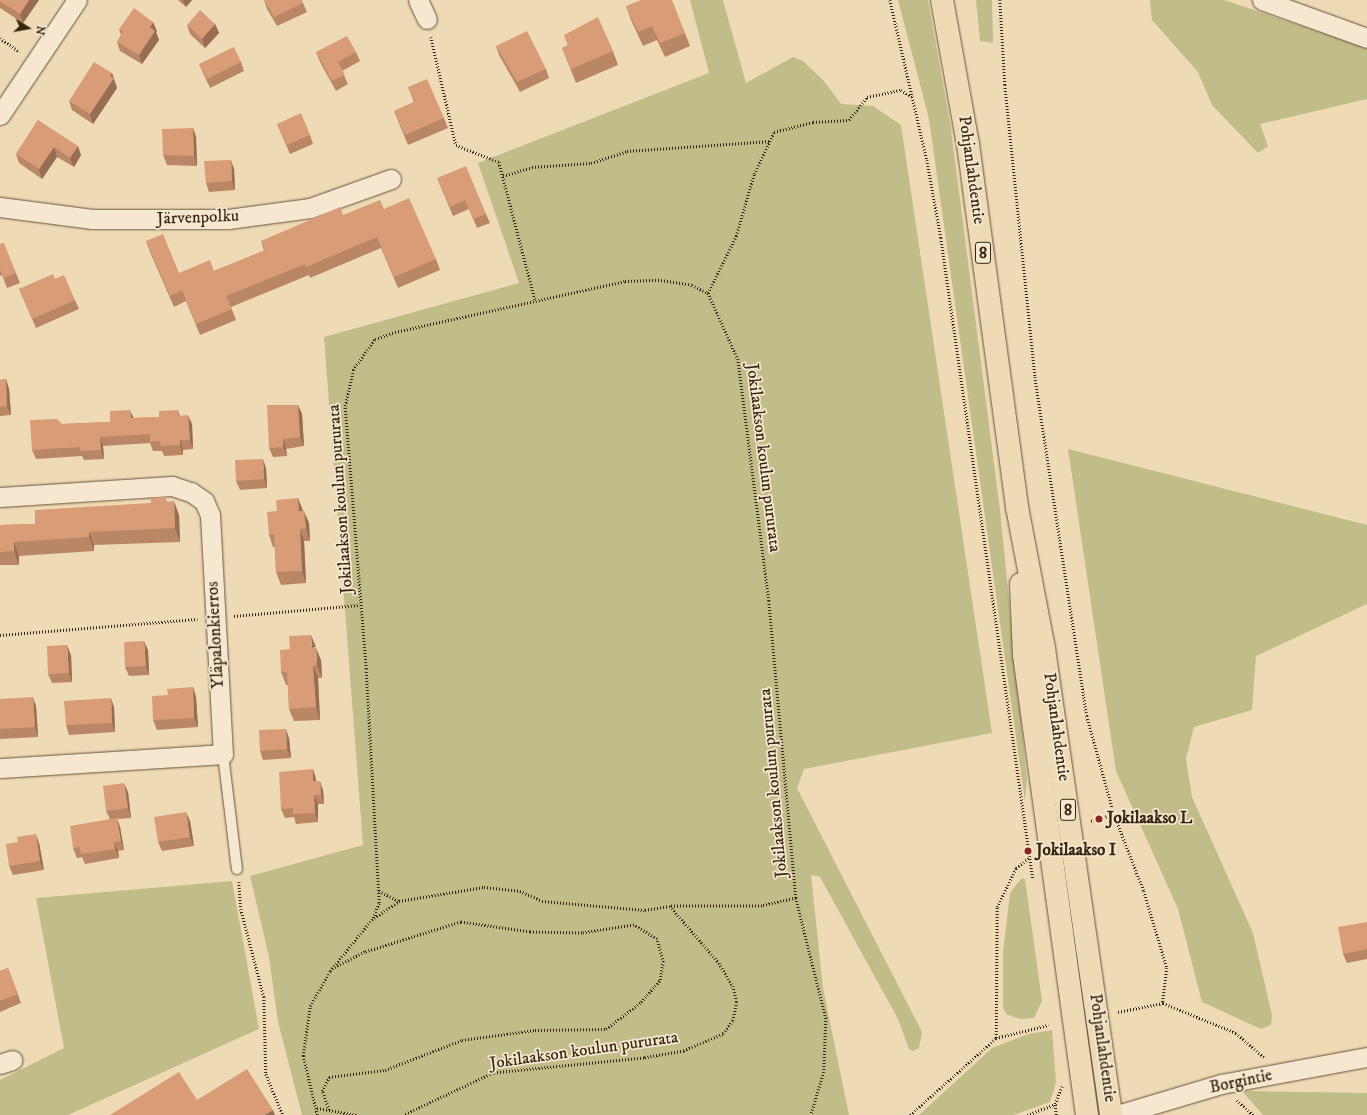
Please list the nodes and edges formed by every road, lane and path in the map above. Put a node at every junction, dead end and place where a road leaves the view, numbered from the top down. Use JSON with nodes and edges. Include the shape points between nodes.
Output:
{"nodes":[{"id":1,"x":77,"y":0,"type":"edge"},
{"id":2,"x":418,"y":0,"type":"edge"},
{"id":3,"x":890,"y":0,"type":"edge"},
{"id":4,"x":942,"y":0,"type":"edge"},
{"id":5,"x":1000,"y":0,"type":"edge"},
{"id":6,"x":1262,"y":0,"type":"edge"},
{"id":7,"x":427,"y":19,"type":"joint"},
{"id":8,"x":0,"y":38,"type":"edge"},
{"id":9,"x":1367,"y":38,"type":"edge"},
{"id":10,"x":36,"y":62,"type":"junction"},
{"id":11,"x":913,"y":97,"type":"junction"},
{"id":12,"x":0,"y":115,"type":"edge"},
{"id":13,"x":770,"y":141,"type":"junction"},
{"id":14,"x":503,"y":176,"type":"junction"},
{"id":15,"x":391,"y":179,"type":"dead end"},
{"id":16,"x":0,"y":207,"type":"edge"},
{"id":17,"x":708,"y":293,"type":"junction"},
{"id":18,"x":535,"y":300,"type":"junction"},
{"id":19,"x":0,"y":496,"type":"edge"},
{"id":20,"x":1017,"y":507,"type":"junction"},
{"id":21,"x":359,"y":605,"type":"junction"},
{"id":22,"x":215,"y":618,"type":"junction"},
{"id":23,"x":0,"y":635,"type":"edge"},
{"id":24,"x":223,"y":754,"type":"junction"},
{"id":25,"x":0,"y":768,"type":"edge"},
{"id":26,"x":1114,"y":814,"type":"junction"},
{"id":27,"x":1091,"y":822,"type":"dead end"},
{"id":28,"x":237,"y":869,"type":"joint"},
{"id":29,"x":379,"y":891,"type":"junction"},
{"id":30,"x":796,"y":898,"type":"junction"},
{"id":31,"x":399,"y":901,"type":"junction"},
{"id":32,"x":670,"y":906,"type":"junction"},
{"id":33,"x":374,"y":918,"type":"junction"},
{"id":34,"x":330,"y":971,"type":"junction"},
{"id":35,"x":1163,"y":1003,"type":"junction"},
{"id":36,"x":1118,"y":1012,"type":"dead end"},
{"id":37,"x":1048,"y":1025,"type":"dead end"},
{"id":38,"x":996,"y":1038,"type":"junction"},
{"id":39,"x":1367,"y":1057,"type":"edge"},
{"id":40,"x":1279,"y":1074,"type":"junction"},
{"id":41,"x":317,"y":1108,"type":"junction"},
{"id":42,"x":329,"y":1110,"type":"junction"},
{"id":43,"x":283,"y":1115,"type":"edge"},
{"id":44,"x":317,"y":1115,"type":"edge"},
{"id":45,"x":356,"y":1115,"type":"edge"},
{"id":46,"x":404,"y":1115,"type":"edge"},
{"id":47,"x":811,"y":1115,"type":"edge"},
{"id":48,"x":910,"y":1115,"type":"edge"},
{"id":49,"x":1026,"y":1115,"type":"edge"},
{"id":50,"x":1056,"y":1115,"type":"edge"},
{"id":51,"x":1087,"y":1115,"type":"edge"},
{"id":52,"x":1111,"y":1115,"type":"edge"},
{"id":53,"x":1117,"y":1115,"type":"edge"}],
"edges":[{"from":1,"to":10,"type":"street"},
{"from":2,"to":7,"type":"street"},
{"from":3,"to":11,"type":"path"},
{"from":4,"to":20,"type":"highway","name":"Pohjanlahdentie","number":"8","via":[[968,144]]},
{"from":5,"to":26,"type":"path","via":[[1005,85],[1035,377],[1087,716]]},
{"from":6,"to":9,"type":"street"},
{"from":7,"to":14,"type":"path","via":[[456,145],[499,162]]},
{"from":8,"to":10,"type":"path"},
{"from":10,"to":12,"type":"street"},
{"from":11,"to":13,"type":"path","via":[[901,90],[867,97],[849,120],[813,122],[781,130],[774,132]]},
{"from":11,"to":38,"type":"path","via":[[941,238],[1029,858],[1016,868],[996,907]]},
{"from":13,"to":14,"type":"path","via":[[627,151],[591,163],[532,167]]},
{"from":13,"to":17,"type":"path","via":[[754,174],[736,236]]},
{"from":14,"to":18,"type":"path"},
{"from":15,"to":16,"type":"street","name":"Järvenpolku","via":[[310,208],[228,219],[92,219]]},
{"from":17,"to":18,"type":"path","name":"Jokilaakson koulun pururata","via":[[692,285],[661,280],[625,281]]},
{"from":17,"to":30,"type":"path","name":"Jokilaakson koulun pururata","via":[[738,359],[748,417],[785,754]]},
{"from":18,"to":21,"type":"path","name":"Jokilaakson koulun pururata","via":[[395,332],[375,339],[353,370],[345,406]]},
{"from":19,"to":22,"type":"street","name":"Yläpalonkierros","via":[[172,486],[191,492],[204,501],[210,515]]},
{"from":20,"to":51,"type":"highway","name":"Pohjanlahdentie","number":"8","via":[[1024,654]]},
{"from":20,"to":52,"type":"highway","name":"Pohjanlahdentie","number":"8","via":[[1044,649]]},
{"from":21,"to":22,"type":"path"},
{"from":21,"to":29,"type":"path","name":"Jokilaakson koulun pururata"},
{"from":22,"to":23,"type":"path"},
{"from":22,"to":24,"type":"street","name":"Yläpalonkierros"},
{"from":24,"to":25,"type":"street"},
{"from":24,"to":28,"type":"lane"},
{"from":26,"to":27,"type":"path"},
{"from":26,"to":35,"type":"path","via":[[1144,891],[1167,968]]},
{"from":28,"to":43,"type":"path","via":[[241,909],[264,998],[266,1074]]},
{"from":29,"to":31,"type":"path"},
{"from":29,"to":33,"type":"path","name":"Jokilaakson koulun pururata"},
{"from":30,"to":32,"type":"path","name":"Jokilaakson koulun pururata","via":[[762,906]]},
{"from":30,"to":47,"type":"path","via":[[826,1018],[824,1072]]},
{"from":31,"to":32,"type":"path","via":[[484,887],[520,891],[542,901],[645,910]]},
{"from":31,"to":33,"type":"path"},
{"from":32,"to":46,"type":"path","name":"Jokilaakson koulun pururata","via":[[719,963],[733,986],[737,1002],[734,1014],[723,1034],[684,1051],[644,1058],[494,1073]]},
{"from":33,"to":34,"type":"path","name":"Jokilaakson koulun pururata"},
{"from":34,"to":41,"type":"path","name":"Jokilaakson koulun pururata","via":[[310,1006],[305,1025],[306,1078]]},
{"from":34,"to":42,"type":"path","via":[[365,952],[461,922],[530,932],[567,933],[634,925],[657,939],[663,962],[660,980],[641,1002],[606,1030],[535,1030],[462,1040],[385,1070],[330,1077],[322,1091]]},
{"from":35,"to":36,"type":"path"},
{"from":35,"to":40,"type":"path","via":[[1236,1033]]},
{"from":37,"to":38,"type":"path"},
{"from":38,"to":48,"type":"path"},
{"from":39,"to":40,"type":"street","name":"Borgintie"},
{"from":40,"to":53,"type":"street","name":"Borgintie","via":[[1221,1084]]},
{"from":41,"to":42,"type":"path"},
{"from":41,"to":44,"type":"path","name":"Jokilaakson koulun pururata"},
{"from":42,"to":45,"type":"path"},
{"from":49,"to":50,"type":"path","via":[[1055,1104]]}]}
